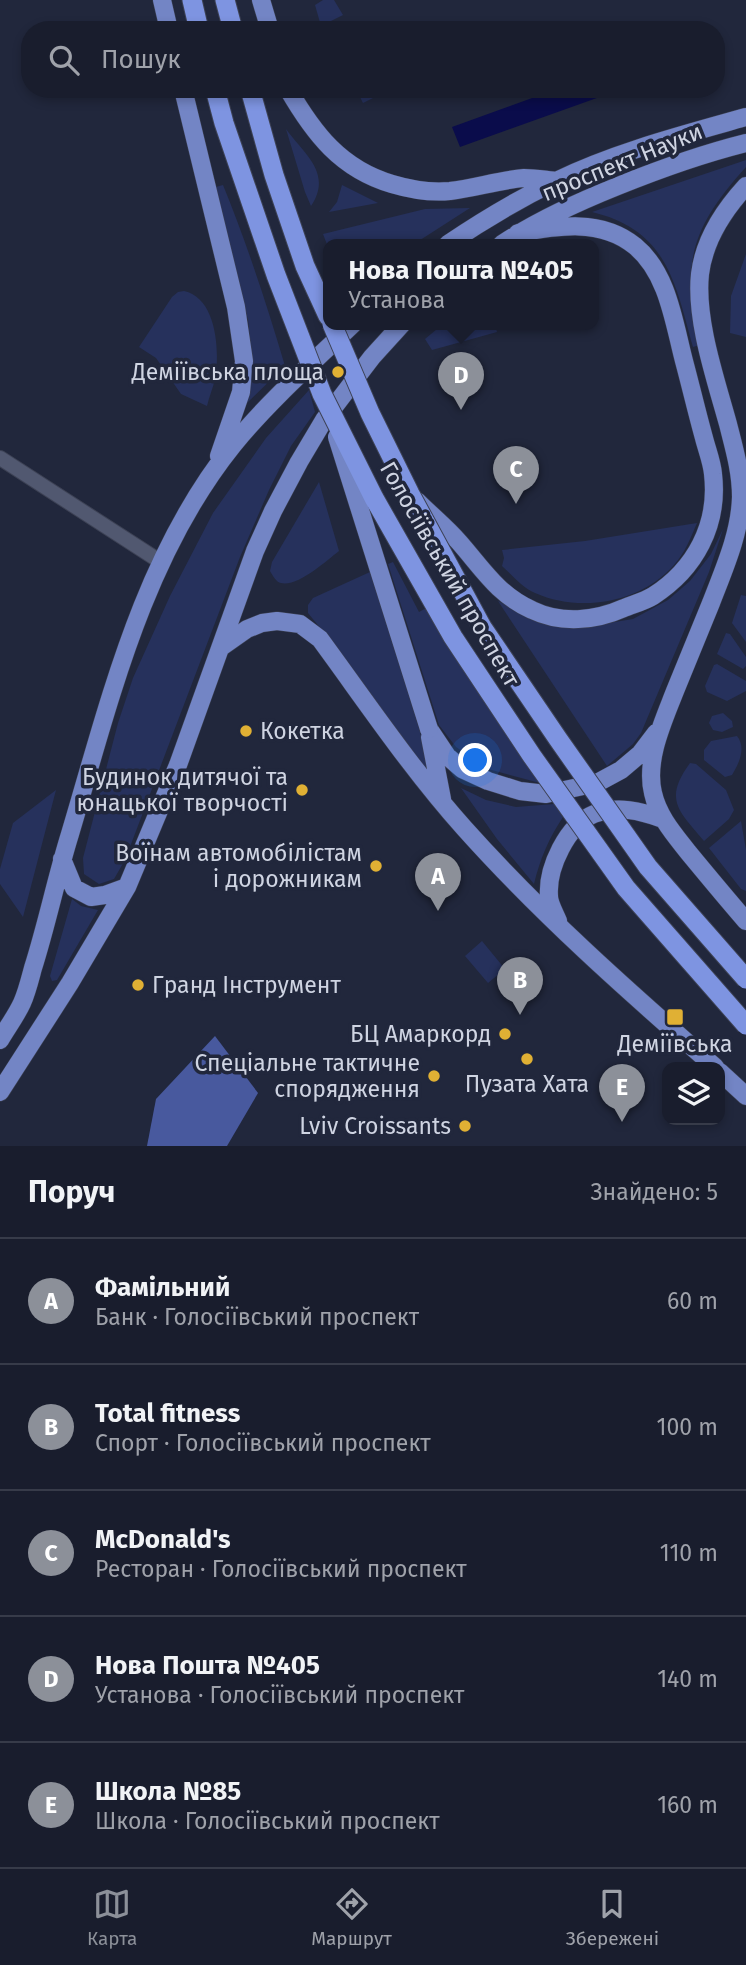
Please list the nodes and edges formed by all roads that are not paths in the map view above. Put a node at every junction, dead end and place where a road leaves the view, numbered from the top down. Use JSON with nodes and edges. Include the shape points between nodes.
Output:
{"nodes":[{"id":1,"x":162,"y":0,"type":"edge"},
{"id":2,"x":192,"y":0,"type":"edge"},
{"id":3,"x":225,"y":0,"type":"edge"},
{"id":4,"x":261,"y":0,"type":"edge"},
{"id":5,"x":167,"y":21,"type":"edge"},
{"id":6,"x":197,"y":21,"type":"edge"},
{"id":7,"x":231,"y":21,"type":"edge"},
{"id":8,"x":267,"y":21,"type":"edge"},
{"id":9,"x":185,"y":98,"type":"edge"},
{"id":10,"x":217,"y":98,"type":"edge"},
{"id":11,"x":253,"y":98,"type":"edge"},
{"id":12,"x":293,"y":98,"type":"edge"},
{"id":13,"x":746,"y":117,"type":"edge"},
{"id":14,"x":746,"y":143,"type":"edge"},
{"id":15,"x":556,"y":181,"type":"junction"},
{"id":16,"x":746,"y":186,"type":"edge"},
{"id":17,"x":518,"y":233,"type":"junction"},
{"id":18,"x":455,"y":239,"type":"edge"},
{"id":19,"x":509,"y":239,"type":"edge"},
{"id":20,"x":323,"y":305,"type":"edge"},
{"id":21,"x":334,"y":330,"type":"edge"},
{"id":22,"x":347,"y":330,"type":"edge"},
{"id":23,"x":397,"y":330,"type":"edge"},
{"id":24,"x":322,"y":394,"type":"junction"},
{"id":25,"x":0,"y":458,"type":"edge"},
{"id":26,"x":214,"y":472,"type":"junction"},
{"id":27,"x":410,"y":494,"type":"junction"},
{"id":28,"x":161,"y":562,"type":"junction"},
{"id":29,"x":220,"y":648,"type":"junction"},
{"id":30,"x":661,"y":727,"type":"junction"},
{"id":31,"x":429,"y":729,"type":"junction"},
{"id":32,"x":442,"y":803,"type":"junction"},
{"id":33,"x":663,"y":819,"type":"junction"},
{"id":34,"x":62,"y":859,"type":"junction"},
{"id":35,"x":127,"y":887,"type":"junction"},
{"id":36,"x":746,"y":920,"type":"edge"},
{"id":37,"x":561,"y":928,"type":"junction"},
{"id":38,"x":746,"y":979,"type":"edge"},
{"id":39,"x":746,"y":1025,"type":"edge"},
{"id":40,"x":0,"y":1040,"type":"edge"},
{"id":41,"x":709,"y":1062,"type":"edge"},
{"id":42,"x":725,"y":1077,"type":"edge"},
{"id":43,"x":0,"y":1092,"type":"edge"},
{"id":44,"x":746,"y":1096,"type":"edge"}],
"edges":[{"from":1,"to":5,"type":"main road"},
{"from":2,"to":6,"type":"highway"},
{"from":3,"to":7,"type":"highway"},
{"from":4,"to":8,"type":"main road"},
{"from":9,"to":26,"type":"main road","via":[[236,307],[244,361],[241,392]]},
{"from":10,"to":24,"type":"highway","name":"Голосіївський проспект","bridge":true,"via":[[276,275]]},
{"from":11,"to":20,"type":"highway","via":[[274,175]]},
{"from":12,"to":15,"type":"main road","via":[[332,150],[380,181],[432,192],[525,178]]},
{"from":13,"to":15,"type":"main road","name":"проспект Науки","via":[[651,145]]},
{"from":14,"to":17,"type":"main road","name":"проспект Науки","via":[[661,169]]},
{"from":15,"to":18,"type":"main road"},
{"from":16,"to":30,"type":"main road","via":[[720,221],[700,274],[700,310],[738,463],[738,524]]},
{"from":17,"to":19,"type":"main road"},
{"from":17,"to":27,"type":"main road","via":[[584,226],[615,234],[649,261],[660,279],[713,473],[714,502],[699,551],[681,574],[652,597],[579,620],[552,618],[506,595]]},
{"from":21,"to":27,"type":"highway","name":"Голосіївський проспект","bridge":true},
{"from":22,"to":26,"type":"main road","via":[[259,417]]},
{"from":23,"to":29,"type":"main road","via":[[324,420],[299,462],[255,551]]},
{"from":24,"to":31,"type":"main road","bridge":true},
{"from":24,"to":39,"type":"highway","name":"Голосіївський проспект","bridge":true,"via":[[374,498],[453,637],[525,745],[626,888]]},
{"from":25,"to":28,"type":"street"},
{"from":26,"to":28,"type":"main road"},
{"from":27,"to":38,"type":"highway","name":"Голосіївський проспект","bridge":true,"via":[[482,626],[558,739],[648,867]]},
{"from":28,"to":34,"type":"main road","via":[[129,641]]},
{"from":29,"to":32,"type":"main road","via":[[262,623],[300,624],[320,639]]},
{"from":29,"to":35,"type":"main road"},
{"from":30,"to":31,"type":"main road","via":[[621,770],[597,783],[547,794],[520,791],[462,769]]},
{"from":30,"to":33,"type":"main road","via":[[652,767],[653,793]]},
{"from":31,"to":32,"type":"main road"},
{"from":32,"to":37,"type":"main road"},
{"from":33,"to":36,"type":"main road"},
{"from":33,"to":37,"type":"main road","via":[[618,809],[593,814],[571,831],[549,880],[549,898]]},
{"from":34,"to":35,"type":"main road","via":[[74,888],[91,897]]},
{"from":34,"to":40,"type":"main road","via":[[22,1003]]},
{"from":35,"to":43,"type":"main road"},
{"from":37,"to":41,"type":"main road"},
{"from":42,"to":44,"type":"main road"}]}
